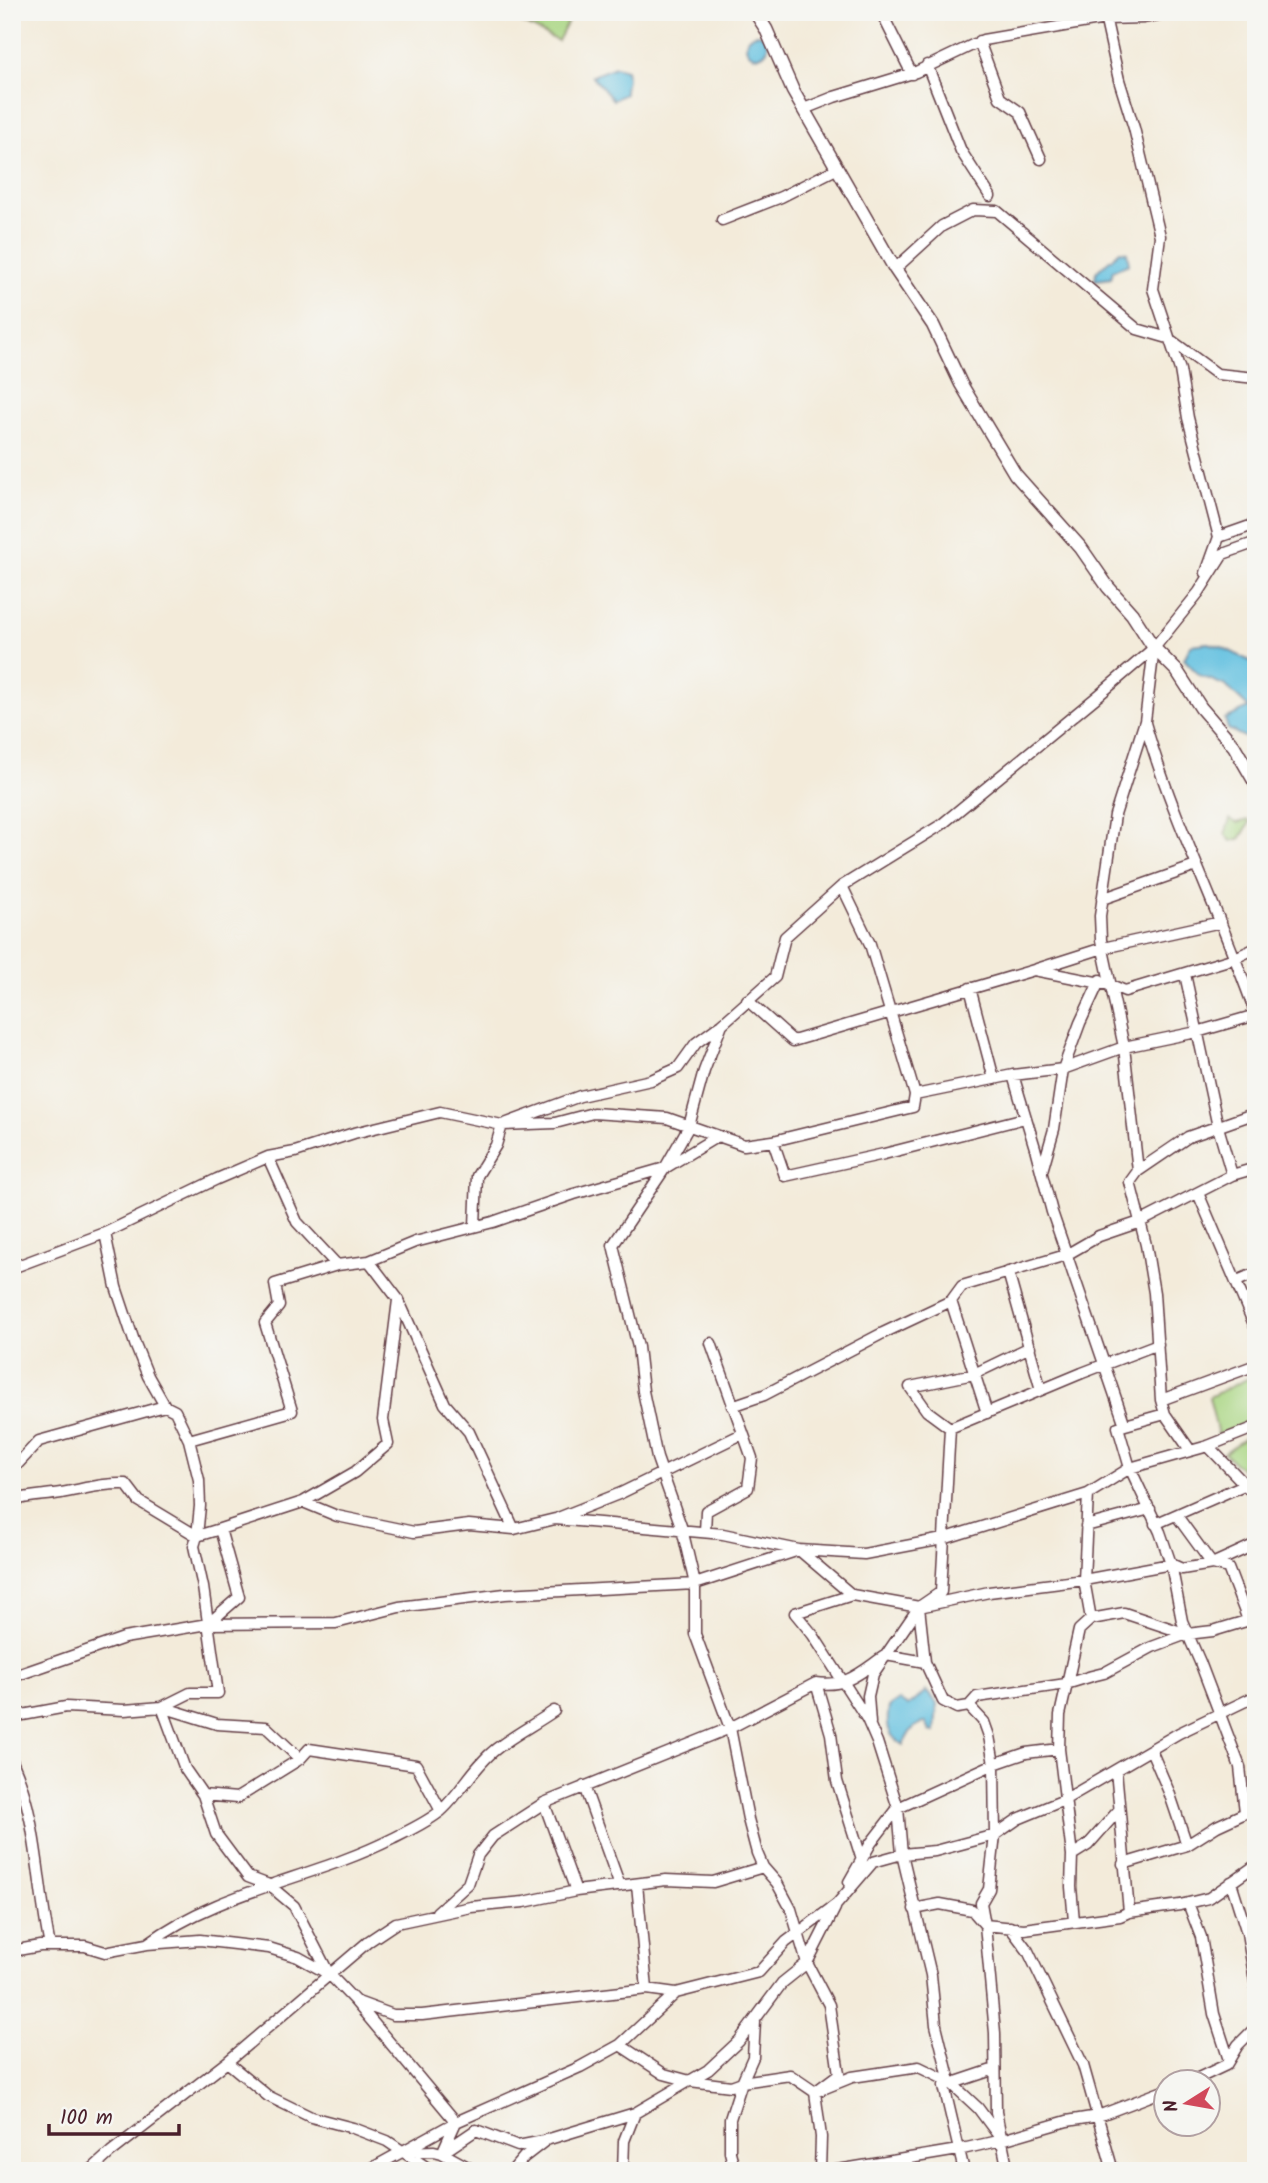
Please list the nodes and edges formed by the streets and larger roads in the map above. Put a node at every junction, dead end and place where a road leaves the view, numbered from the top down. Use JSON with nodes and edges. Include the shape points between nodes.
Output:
{"nodes":[{"id":1,"x":755,"y":12,"type":"edge"},
{"id":2,"x":881,"y":12,"type":"edge"},
{"id":3,"x":1174,"y":12,"type":"edge"},
{"id":4,"x":1105,"y":16,"type":"edge"},
{"id":5,"x":979,"y":41,"type":"junction"},
{"id":6,"x":927,"y":65,"type":"junction"},
{"id":7,"x":912,"y":74,"type":"junction"},
{"id":8,"x":804,"y":109,"type":"junction"},
{"id":9,"x":1041,"y":159,"type":"dead end"},
{"id":10,"x":838,"y":167,"type":"junction"},
{"id":11,"x":990,"y":196,"type":"dead end"},
{"id":12,"x":722,"y":220,"type":"dead end"},
{"id":13,"x":895,"y":269,"type":"junction"},
{"id":14,"x":1168,"y":338,"type":"junction"},
{"id":15,"x":1256,"y":378,"type":"edge"},
{"id":16,"x":1256,"y":524,"type":"edge"},
{"id":17,"x":1219,"y":537,"type":"junction"},
{"id":18,"x":1256,"y":545,"type":"edge"},
{"id":19,"x":1199,"y":592,"type":"junction"},
{"id":20,"x":1154,"y":648,"type":"junction"},
{"id":21,"x":1145,"y":722,"type":"junction"},
{"id":22,"x":1256,"y":784,"type":"edge"},
{"id":23,"x":1196,"y":866,"type":"junction"},
{"id":24,"x":842,"y":886,"type":"junction"},
{"id":25,"x":1102,"y":899,"type":"junction"},
{"id":26,"x":1220,"y":922,"type":"junction"},
{"id":27,"x":1256,"y":948,"type":"edge"},
{"id":28,"x":1104,"y":952,"type":"junction"},
{"id":29,"x":1235,"y":958,"type":"junction"},
{"id":30,"x":1034,"y":970,"type":"junction"},
{"id":31,"x":1185,"y":974,"type":"junction"},
{"id":32,"x":1098,"y":983,"type":"junction"},
{"id":33,"x":1111,"y":985,"type":"junction"},
{"id":34,"x":970,"y":988,"type":"junction"},
{"id":35,"x":747,"y":1000,"type":"junction"},
{"id":36,"x":892,"y":1013,"type":"junction"},
{"id":37,"x":1256,"y":1015,"type":"edge"},
{"id":38,"x":722,"y":1024,"type":"junction"},
{"id":39,"x":1197,"y":1032,"type":"junction"},
{"id":40,"x":1124,"y":1047,"type":"junction"},
{"id":41,"x":1063,"y":1069,"type":"junction"},
{"id":42,"x":1013,"y":1075,"type":"junction"},
{"id":43,"x":995,"y":1079,"type":"junction"},
{"id":44,"x":915,"y":1095,"type":"junction"},
{"id":45,"x":1256,"y":1112,"type":"edge"},
{"id":46,"x":1026,"y":1118,"type":"junction"},
{"id":47,"x":502,"y":1125,"type":"junction"},
{"id":48,"x":689,"y":1126,"type":"junction"},
{"id":49,"x":1218,"y":1127,"type":"junction"},
{"id":50,"x":718,"y":1136,"type":"junction"},
{"id":51,"x":773,"y":1141,"type":"junction"},
{"id":52,"x":268,"y":1157,"type":"junction"},
{"id":53,"x":665,"y":1168,"type":"junction"},
{"id":54,"x":1256,"y":1168,"type":"edge"},
{"id":55,"x":1138,"y":1171,"type":"junction"},
{"id":56,"x":1041,"y":1174,"type":"junction"},
{"id":57,"x":1232,"y":1175,"type":"junction"},
{"id":58,"x":1198,"y":1193,"type":"junction"},
{"id":59,"x":1140,"y":1222,"type":"junction"},
{"id":60,"x":475,"y":1226,"type":"junction"},
{"id":61,"x":105,"y":1233,"type":"junction"},
{"id":62,"x":1066,"y":1255,"type":"junction"},
{"id":63,"x":369,"y":1261,"type":"junction"},
{"id":64,"x":337,"y":1265,"type":"junction"},
{"id":65,"x":12,"y":1268,"type":"edge"},
{"id":66,"x":1008,"y":1272,"type":"junction"},
{"id":67,"x":1256,"y":1273,"type":"edge"},
{"id":68,"x":1237,"y":1280,"type":"junction"},
{"id":69,"x":398,"y":1298,"type":"junction"},
{"id":70,"x":951,"y":1301,"type":"junction"},
{"id":71,"x":1256,"y":1329,"type":"edge"},
{"id":72,"x":711,"y":1343,"type":"dead end"},
{"id":73,"x":1158,"y":1344,"type":"junction"},
{"id":74,"x":1030,"y":1347,"type":"junction"},
{"id":75,"x":1105,"y":1364,"type":"junction"},
{"id":76,"x":1256,"y":1365,"type":"edge"},
{"id":77,"x":974,"y":1374,"type":"junction"},
{"id":78,"x":1041,"y":1390,"type":"junction"},
{"id":79,"x":1161,"y":1400,"type":"junction"},
{"id":80,"x":165,"y":1406,"type":"junction"},
{"id":81,"x":732,"y":1406,"type":"junction"},
{"id":82,"x":987,"y":1413,"type":"junction"},
{"id":83,"x":1165,"y":1414,"type":"junction"},
{"id":84,"x":1125,"y":1425,"type":"junction"},
{"id":85,"x":1256,"y":1427,"type":"edge"},
{"id":86,"x":950,"y":1428,"type":"junction"},
{"id":87,"x":742,"y":1434,"type":"junction"},
{"id":88,"x":189,"y":1440,"type":"junction"},
{"id":89,"x":1208,"y":1446,"type":"junction"},
{"id":90,"x":1190,"y":1450,"type":"junction"},
{"id":91,"x":1130,"y":1468,"type":"junction"},
{"id":92,"x":12,"y":1470,"type":"edge"},
{"id":93,"x":663,"y":1472,"type":"junction"},
{"id":94,"x":1244,"y":1485,"type":"junction"},
{"id":95,"x":1088,"y":1494,"type":"junction"},
{"id":96,"x":1256,"y":1496,"type":"edge"},
{"id":97,"x":12,"y":1501,"type":"edge"},
{"id":98,"x":303,"y":1502,"type":"junction"},
{"id":99,"x":1150,"y":1509,"type":"junction"},
{"id":100,"x":1177,"y":1516,"type":"junction"},
{"id":101,"x":555,"y":1519,"type":"junction"},
{"id":102,"x":1155,"y":1524,"type":"junction"},
{"id":103,"x":1086,"y":1526,"type":"junction"},
{"id":104,"x":220,"y":1529,"type":"junction"},
{"id":105,"x":514,"y":1529,"type":"junction"},
{"id":106,"x":682,"y":1529,"type":"junction"},
{"id":107,"x":705,"y":1532,"type":"junction"},
{"id":108,"x":197,"y":1536,"type":"junction"},
{"id":109,"x":943,"y":1539,"type":"junction"},
{"id":110,"x":1256,"y":1544,"type":"edge"},
{"id":111,"x":799,"y":1550,"type":"junction"},
{"id":112,"x":1171,"y":1564,"type":"junction"},
{"id":113,"x":1212,"y":1564,"type":"junction"},
{"id":114,"x":1084,"y":1580,"type":"junction"},
{"id":115,"x":695,"y":1584,"type":"junction"},
{"id":116,"x":852,"y":1595,"type":"junction"},
{"id":117,"x":919,"y":1607,"type":"junction"},
{"id":118,"x":1091,"y":1619,"type":"junction"},
{"id":119,"x":1252,"y":1619,"type":"edge"},
{"id":120,"x":208,"y":1624,"type":"junction"},
{"id":121,"x":1188,"y":1634,"type":"junction"},
{"id":122,"x":886,"y":1655,"type":"junction"},
{"id":123,"x":925,"y":1662,"type":"junction"},
{"id":124,"x":12,"y":1676,"type":"edge"},
{"id":125,"x":816,"y":1683,"type":"junction"},
{"id":126,"x":844,"y":1683,"type":"junction"},
{"id":127,"x":1066,"y":1684,"type":"junction"},
{"id":128,"x":1256,"y":1696,"type":"edge"},
{"id":129,"x":969,"y":1706,"type":"junction"},
{"id":130,"x":162,"y":1707,"type":"junction"},
{"id":131,"x":554,"y":1711,"type":"dead end"},
{"id":132,"x":1219,"y":1713,"type":"junction"},
{"id":133,"x":12,"y":1717,"type":"edge"},
{"id":134,"x":870,"y":1727,"type":"junction"},
{"id":135,"x":730,"y":1728,"type":"junction"},
{"id":136,"x":1059,"y":1749,"type":"junction"},
{"id":137,"x":1151,"y":1750,"type":"junction"},
{"id":138,"x":300,"y":1759,"type":"junction"},
{"id":139,"x":12,"y":1761,"type":"edge"},
{"id":140,"x":994,"y":1765,"type":"junction"},
{"id":141,"x":1116,"y":1770,"type":"junction"},
{"id":142,"x":584,"y":1786,"type":"junction"},
{"id":143,"x":203,"y":1795,"type":"junction"},
{"id":144,"x":1064,"y":1800,"type":"junction"},
{"id":145,"x":544,"y":1803,"type":"junction"},
{"id":146,"x":898,"y":1808,"type":"junction"},
{"id":147,"x":1251,"y":1810,"type":"edge"},
{"id":148,"x":441,"y":1811,"type":"junction"},
{"id":149,"x":1118,"y":1811,"type":"junction"},
{"id":150,"x":995,"y":1835,"type":"junction"},
{"id":151,"x":1187,"y":1845,"type":"junction"},
{"id":152,"x":902,"y":1854,"type":"junction"},
{"id":153,"x":1072,"y":1855,"type":"junction"},
{"id":154,"x":862,"y":1860,"type":"junction"},
{"id":155,"x":1123,"y":1864,"type":"junction"},
{"id":156,"x":1256,"y":1865,"type":"edge"},
{"id":157,"x":763,"y":1867,"type":"junction"},
{"id":158,"x":1231,"y":1882,"type":"junction"},
{"id":159,"x":637,"y":1884,"type":"junction"},
{"id":160,"x":269,"y":1885,"type":"junction"},
{"id":161,"x":620,"y":1886,"type":"junction"},
{"id":162,"x":576,"y":1891,"type":"junction"},
{"id":163,"x":1188,"y":1903,"type":"junction"},
{"id":164,"x":836,"y":1905,"type":"junction"},
{"id":165,"x":914,"y":1909,"type":"junction"},
{"id":166,"x":1129,"y":1912,"type":"junction"},
{"id":167,"x":435,"y":1913,"type":"junction"},
{"id":168,"x":1074,"y":1921,"type":"junction"},
{"id":169,"x":985,"y":1925,"type":"junction"},
{"id":170,"x":1010,"y":1927,"type":"junction"},
{"id":171,"x":798,"y":1933,"type":"junction"},
{"id":172,"x":147,"y":1944,"type":"junction"},
{"id":173,"x":50,"y":1946,"type":"junction"},
{"id":174,"x":12,"y":1951,"type":"edge"},
{"id":175,"x":807,"y":1963,"type":"junction"},
{"id":176,"x":329,"y":1974,"type":"junction"},
{"id":177,"x":1256,"y":1987,"type":"edge"},
{"id":178,"x":648,"y":1989,"type":"junction"},
{"id":179,"x":676,"y":1993,"type":"junction"},
{"id":180,"x":355,"y":2001,"type":"junction"},
{"id":181,"x":755,"y":2022,"type":"junction"},
{"id":182,"x":1256,"y":2027,"type":"edge"},
{"id":183,"x":620,"y":2045,"type":"junction"},
{"id":184,"x":1229,"y":2060,"type":"junction"},
{"id":185,"x":227,"y":2062,"type":"junction"},
{"id":186,"x":1219,"y":2068,"type":"edge"},
{"id":187,"x":995,"y":2069,"type":"junction"},
{"id":188,"x":690,"y":2081,"type":"junction"},
{"id":189,"x":741,"y":2082,"type":"junction"},
{"id":190,"x":950,"y":2082,"type":"junction"},
{"id":191,"x":815,"y":2092,"type":"junction"},
{"id":192,"x":1152,"y":2096,"type":"edge"},
{"id":193,"x":635,"y":2113,"type":"junction"},
{"id":194,"x":1098,"y":2116,"type":"junction"},
{"id":195,"x":456,"y":2122,"type":"junction"},
{"id":196,"x":546,"y":2140,"type":"junction"},
{"id":197,"x":1002,"y":2140,"type":"junction"},
{"id":198,"x":958,"y":2150,"type":"junction"},
{"id":199,"x":402,"y":2152,"type":"junction"},
{"id":200,"x":442,"y":2153,"type":"junction"},
{"id":201,"x":621,"y":2168,"type":"edge"},
{"id":202,"x":90,"y":2171,"type":"edge"},
{"id":203,"x":368,"y":2171,"type":"edge"},
{"id":204,"x":432,"y":2171,"type":"edge"},
{"id":205,"x":475,"y":2171,"type":"edge"},
{"id":206,"x":512,"y":2171,"type":"edge"},
{"id":207,"x":735,"y":2171,"type":"edge"},
{"id":208,"x":820,"y":2171,"type":"edge"},
{"id":209,"x":832,"y":2171,"type":"edge"},
{"id":210,"x":964,"y":2171,"type":"edge"},
{"id":211,"x":1008,"y":2171,"type":"edge"},
{"id":212,"x":1113,"y":2171,"type":"edge"}],
"edges":[{"from":1,"to":8,"type":"street"},
{"from":2,"to":7,"type":"street"},
{"from":3,"to":4,"type":"street","via":[[1144,18]]},
{"from":4,"to":5,"type":"street"},
{"from":4,"to":14,"type":"street","via":[[1160,236],[1153,289]]},
{"from":5,"to":6,"type":"street"},
{"from":5,"to":9,"type":"street","via":[[1000,97],[1020,112]]},
{"from":6,"to":7,"type":"street"},
{"from":6,"to":11,"type":"street","via":[[961,151]]},
{"from":7,"to":8,"type":"street"},
{"from":8,"to":10,"type":"street"},
{"from":10,"to":12,"type":"street"},
{"from":10,"to":13,"type":"street"},
{"from":13,"to":14,"type":"street","via":[[942,226],[973,210],[997,211],[1137,329]]},
{"from":13,"to":20,"type":"street","via":[[933,325],[961,384],[1015,474],[1081,548]]},
{"from":14,"to":15,"type":"street","via":[[1217,374]]},
{"from":14,"to":17,"type":"street","via":[[1180,370]]},
{"from":16,"to":17,"type":"street"},
{"from":17,"to":19,"type":"street"},
{"from":18,"to":19,"type":"street","via":[[1223,554]]},
{"from":19,"to":20,"type":"street"},
{"from":20,"to":21,"type":"street"},
{"from":20,"to":22,"type":"street","via":[[1234,746]]},
{"from":20,"to":24,"type":"street","via":[[941,825]]},
{"from":21,"to":23,"type":"street","via":[[1160,775]]},
{"from":21,"to":25,"type":"street","via":[[1115,815]]},
{"from":23,"to":25,"type":"street"},
{"from":23,"to":26,"type":"street"},
{"from":24,"to":35,"type":"street","via":[[786,937],[775,977]]},
{"from":24,"to":36,"type":"street","via":[[870,944]]},
{"from":25,"to":28,"type":"street"},
{"from":26,"to":28,"type":"street"},
{"from":26,"to":29,"type":"street"},
{"from":27,"to":29,"type":"street"},
{"from":28,"to":30,"type":"street"},
{"from":28,"to":32,"type":"street"},
{"from":28,"to":33,"type":"street"},
{"from":29,"to":31,"type":"street"},
{"from":29,"to":37,"type":"street"},
{"from":30,"to":32,"type":"street"},
{"from":30,"to":34,"type":"street"},
{"from":31,"to":33,"type":"street","via":[[1125,991]]},
{"from":31,"to":39,"type":"street"},
{"from":32,"to":33,"type":"street"},
{"from":32,"to":41,"type":"street"},
{"from":33,"to":40,"type":"street"},
{"from":34,"to":36,"type":"street"},
{"from":34,"to":43,"type":"street"},
{"from":35,"to":36,"type":"street","via":[[793,1041]]},
{"from":35,"to":38,"type":"street"},
{"from":36,"to":44,"type":"street"},
{"from":37,"to":39,"type":"street"},
{"from":38,"to":47,"type":"street","via":[[696,1043],[678,1068],[651,1080],[580,1096]]},
{"from":38,"to":48,"type":"street"},
{"from":39,"to":40,"type":"street"},
{"from":39,"to":49,"type":"street"},
{"from":40,"to":41,"type":"street"},
{"from":40,"to":55,"type":"street"},
{"from":41,"to":42,"type":"street"},
{"from":41,"to":56,"type":"street"},
{"from":42,"to":43,"type":"street"},
{"from":42,"to":46,"type":"street"},
{"from":43,"to":44,"type":"street"},
{"from":44,"to":51,"type":"street","via":[[913,1107]]},
{"from":45,"to":49,"type":"street"},
{"from":46,"to":51,"type":"street","via":[[785,1176]]},
{"from":46,"to":56,"type":"street"},
{"from":47,"to":48,"type":"street","via":[[555,1123],[593,1113],[667,1118]]},
{"from":47,"to":52,"type":"street","via":[[440,1112]]},
{"from":47,"to":60,"type":"street","via":[[477,1176]]},
{"from":48,"to":50,"type":"street"},
{"from":48,"to":53,"type":"street"},
{"from":49,"to":55,"type":"street","via":[[1188,1137]]},
{"from":49,"to":57,"type":"street"},
{"from":50,"to":51,"type":"street","via":[[744,1145]]},
{"from":50,"to":53,"type":"street"},
{"from":52,"to":61,"type":"street"},
{"from":52,"to":64,"type":"street","via":[[297,1222]]},
{"from":53,"to":60,"type":"street"},
{"from":53,"to":93,"type":"street","via":[[613,1245]]},
{"from":54,"to":57,"type":"street"},
{"from":55,"to":59,"type":"street","via":[[1130,1182]]},
{"from":56,"to":62,"type":"street"},
{"from":57,"to":58,"type":"street"},
{"from":58,"to":59,"type":"street"},
{"from":58,"to":68,"type":"street"},
{"from":59,"to":62,"type":"street","via":[[1099,1236]]},
{"from":59,"to":73,"type":"street"},
{"from":60,"to":63,"type":"street","via":[[415,1242]]},
{"from":61,"to":65,"type":"street"},
{"from":61,"to":80,"type":"street","via":[[135,1344]]},
{"from":62,"to":66,"type":"street"},
{"from":62,"to":75,"type":"street"},
{"from":63,"to":64,"type":"street"},
{"from":63,"to":69,"type":"street"},
{"from":64,"to":88,"type":"street","via":[[275,1284],[279,1307],[265,1323],[292,1411]]},
{"from":66,"to":70,"type":"street","via":[[962,1286]]},
{"from":66,"to":74,"type":"street"},
{"from":67,"to":68,"type":"street"},
{"from":68,"to":71,"type":"street"},
{"from":69,"to":98,"type":"street","via":[[383,1420],[388,1444],[355,1472]]},
{"from":69,"to":105,"type":"street","via":[[446,1404],[469,1432]]},
{"from":70,"to":77,"type":"street"},
{"from":70,"to":81,"type":"street","via":[[764,1395]]},
{"from":72,"to":81,"type":"street"},
{"from":73,"to":75,"type":"street"},
{"from":73,"to":79,"type":"street"},
{"from":74,"to":77,"type":"street"},
{"from":74,"to":78,"type":"street"},
{"from":75,"to":78,"type":"street"},
{"from":75,"to":84,"type":"street"},
{"from":76,"to":79,"type":"street"},
{"from":77,"to":82,"type":"street"},
{"from":77,"to":86,"type":"street","via":[[910,1387],[928,1411]]},
{"from":78,"to":82,"type":"street"},
{"from":79,"to":83,"type":"street"},
{"from":80,"to":88,"type":"street","via":[[175,1411]]},
{"from":80,"to":92,"type":"street","via":[[39,1441]]},
{"from":81,"to":87,"type":"street"},
{"from":82,"to":86,"type":"street"},
{"from":83,"to":84,"type":"street"},
{"from":83,"to":90,"type":"street"},
{"from":84,"to":91,"type":"street","via":[[1118,1427]]},
{"from":85,"to":89,"type":"street"},
{"from":86,"to":109,"type":"street"},
{"from":87,"to":93,"type":"street"},
{"from":87,"to":107,"type":"street","via":[[752,1458],[748,1488],[706,1511]]},
{"from":88,"to":108,"type":"street","via":[[199,1480]]},
{"from":89,"to":90,"type":"street"},
{"from":89,"to":94,"type":"street"},
{"from":90,"to":91,"type":"street"},
{"from":91,"to":95,"type":"street"},
{"from":91,"to":99,"type":"street"},
{"from":93,"to":101,"type":"street"},
{"from":93,"to":106,"type":"street"},
{"from":94,"to":96,"type":"street"},
{"from":94,"to":100,"type":"street"},
{"from":95,"to":103,"type":"street"},
{"from":95,"to":109,"type":"street"},
{"from":97,"to":108,"type":"street","via":[[106,1483],[126,1484],[139,1501]]},
{"from":98,"to":104,"type":"street"},
{"from":98,"to":105,"type":"street","via":[[337,1517],[414,1532],[469,1525]]},
{"from":99,"to":102,"type":"street"},
{"from":99,"to":103,"type":"street"},
{"from":100,"to":102,"type":"street"},
{"from":100,"to":113,"type":"street"},
{"from":101,"to":105,"type":"street"},
{"from":101,"to":106,"type":"street"},
{"from":102,"to":112,"type":"street"},
{"from":103,"to":114,"type":"street"},
{"from":104,"to":108,"type":"street"},
{"from":104,"to":120,"type":"street","via":[[239,1597]]},
{"from":106,"to":107,"type":"street"},
{"from":106,"to":115,"type":"street"},
{"from":107,"to":111,"type":"street"},
{"from":108,"to":120,"type":"street","via":[[194,1546]]},
{"from":109,"to":111,"type":"street","via":[[864,1554]]},
{"from":109,"to":117,"type":"street","via":[[941,1592]]},
{"from":110,"to":113,"type":"street"},
{"from":111,"to":115,"type":"street"},
{"from":111,"to":116,"type":"street"},
{"from":112,"to":113,"type":"street","via":[[1182,1569]]},
{"from":112,"to":114,"type":"street"},
{"from":112,"to":121,"type":"street","via":[[1178,1611]]},
{"from":113,"to":119,"type":"street","via":[[1228,1568]]},
{"from":114,"to":117,"type":"street"},
{"from":114,"to":118,"type":"street"},
{"from":115,"to":120,"type":"street","via":[[505,1594],[399,1607],[336,1623]]},
{"from":115,"to":135,"type":"street","via":[[695,1634]]},
{"from":116,"to":117,"type":"street"},
{"from":116,"to":126,"type":"street","via":[[795,1613]]},
{"from":117,"to":122,"type":"street"},
{"from":117,"to":123,"type":"street"},
{"from":118,"to":121,"type":"street","via":[[1124,1614]]},
{"from":118,"to":127,"type":"street","via":[[1079,1630]]},
{"from":119,"to":121,"type":"street"},
{"from":120,"to":124,"type":"street","via":[[124,1638]]},
{"from":120,"to":130,"type":"street","via":[[218,1693],[190,1692]]},
{"from":121,"to":127,"type":"street","via":[[1104,1673]]},
{"from":121,"to":132,"type":"street"},
{"from":122,"to":123,"type":"street"},
{"from":122,"to":126,"type":"street"},
{"from":122,"to":134,"type":"street","via":[[873,1674],[868,1696]]},
{"from":123,"to":129,"type":"street","via":[[943,1701],[957,1708]]},
{"from":125,"to":126,"type":"street"},
{"from":125,"to":135,"type":"street"},
{"from":125,"to":154,"type":"street","via":[[831,1734],[837,1781]]},
{"from":126,"to":134,"type":"street"},
{"from":127,"to":129,"type":"street","via":[[977,1697]]},
{"from":127,"to":136,"type":"street"},
{"from":128,"to":132,"type":"street"},
{"from":129,"to":140,"type":"street","via":[[984,1722]]},
{"from":130,"to":133,"type":"street","via":[[66,1707]]},
{"from":130,"to":138,"type":"street","via":[[216,1724],[265,1727]]},
{"from":130,"to":143,"type":"street","via":[[185,1769]]},
{"from":131,"to":148,"type":"street","via":[[494,1750]]},
{"from":132,"to":137,"type":"street"},
{"from":132,"to":147,"type":"street"},
{"from":134,"to":146,"type":"street"},
{"from":135,"to":142,"type":"street"},
{"from":135,"to":157,"type":"street","via":[[748,1819]]},
{"from":136,"to":140,"type":"street","via":[[1026,1752]]},
{"from":136,"to":144,"type":"street"},
{"from":137,"to":141,"type":"street"},
{"from":137,"to":151,"type":"street"},
{"from":138,"to":143,"type":"street","via":[[237,1798]]},
{"from":138,"to":148,"type":"street","via":[[309,1749],[416,1765]]},
{"from":139,"to":173,"type":"street","via":[[32,1833]]},
{"from":140,"to":146,"type":"street"},
{"from":140,"to":150,"type":"street"},
{"from":141,"to":144,"type":"street"},
{"from":141,"to":149,"type":"street"},
{"from":142,"to":145,"type":"street"},
{"from":142,"to":161,"type":"street"},
{"from":143,"to":160,"type":"street","via":[[216,1834],[248,1877]]},
{"from":144,"to":150,"type":"street","via":[[1018,1819]]},
{"from":144,"to":153,"type":"street"},
{"from":145,"to":162,"type":"street"},
{"from":145,"to":167,"type":"street","via":[[493,1836],[478,1854],[468,1884]]},
{"from":146,"to":152,"type":"street"},
{"from":146,"to":154,"type":"street"},
{"from":147,"to":151,"type":"street"},
{"from":148,"to":160,"type":"street","via":[[391,1840]]},
{"from":149,"to":153,"type":"street","via":[[1088,1845]]},
{"from":149,"to":155,"type":"street"},
{"from":150,"to":152,"type":"street","via":[[935,1851]]},
{"from":150,"to":169,"type":"street","via":[[989,1889],[981,1903]]},
{"from":151,"to":155,"type":"street"},
{"from":152,"to":164,"type":"street","via":[[873,1863]]},
{"from":152,"to":165,"type":"street"},
{"from":153,"to":168,"type":"street"},
{"from":154,"to":164,"type":"street"},
{"from":155,"to":166,"type":"street"},
{"from":156,"to":158,"type":"street"},
{"from":157,"to":159,"type":"street","via":[[713,1882]]},
{"from":157,"to":171,"type":"street","via":[[791,1909]]},
{"from":158,"to":163,"type":"street","via":[[1209,1898]]},
{"from":158,"to":177,"type":"street","via":[[1247,1933]]},
{"from":159,"to":161,"type":"street"},
{"from":159,"to":178,"type":"street"},
{"from":160,"to":172,"type":"street","via":[[168,1928]]},
{"from":160,"to":176,"type":"street","via":[[294,1906]]},
{"from":161,"to":162,"type":"street"},
{"from":162,"to":167,"type":"street"},
{"from":163,"to":166,"type":"street"},
{"from":163,"to":184,"type":"street","via":[[1202,1937],[1214,2014]]},
{"from":164,"to":171,"type":"street"},
{"from":164,"to":175,"type":"street"},
{"from":165,"to":169,"type":"street","via":[[940,1904],[971,1910]]},
{"from":165,"to":190,"type":"street"},
{"from":166,"to":168,"type":"street"},
{"from":167,"to":176,"type":"street","via":[[396,1923]]},
{"from":168,"to":170,"type":"street"},
{"from":169,"to":170,"type":"street"},
{"from":169,"to":187,"type":"street"},
{"from":170,"to":194,"type":"street","via":[[1028,1951],[1083,2065]]},
{"from":171,"to":175,"type":"street"},
{"from":171,"to":179,"type":"street","via":[[759,1972]]},
{"from":172,"to":173,"type":"street","via":[[104,1952],[85,1946]]},
{"from":172,"to":176,"type":"street","via":[[200,1940],[269,1948]]},
{"from":173,"to":174,"type":"street"},
{"from":175,"to":181,"type":"street","via":[[782,1983]]},
{"from":175,"to":191,"type":"street","via":[[829,2005],[839,2074]]},
{"from":176,"to":180,"type":"street"},
{"from":176,"to":185,"type":"street"},
{"from":178,"to":179,"type":"street"},
{"from":178,"to":180,"type":"street","via":[[422,2015],[393,2015]]},
{"from":179,"to":183,"type":"street"},
{"from":180,"to":195,"type":"street"},
{"from":181,"to":188,"type":"street","via":[[709,2070]]},
{"from":181,"to":189,"type":"street","via":[[753,2057]]},
{"from":182,"to":184,"type":"street"},
{"from":183,"to":188,"type":"street","via":[[664,2074]]},
{"from":183,"to":195,"type":"street"},
{"from":184,"to":186,"type":"street"},
{"from":185,"to":199,"type":"street","via":[[268,2096],[311,2117],[387,2141]]},
{"from":185,"to":202,"type":"street"},
{"from":187,"to":190,"type":"street"},
{"from":187,"to":197,"type":"street"},
{"from":188,"to":189,"type":"street","via":[[731,2086]]},
{"from":188,"to":193,"type":"street"},
{"from":189,"to":191,"type":"street","via":[[790,2075]]},
{"from":189,"to":207,"type":"street","via":[[730,2119]]},
{"from":190,"to":191,"type":"street","via":[[919,2067],[852,2077]]},
{"from":190,"to":197,"type":"street"},
{"from":190,"to":198,"type":"street","via":[[944,2086]]},
{"from":191,"to":208,"type":"street"},
{"from":192,"to":194,"type":"street"},
{"from":193,"to":196,"type":"street"},
{"from":193,"to":201,"type":"street","via":[[624,2141]]},
{"from":194,"to":197,"type":"street"},
{"from":194,"to":212,"type":"street"},
{"from":195,"to":199,"type":"street"},
{"from":195,"to":200,"type":"street"},
{"from":196,"to":200,"type":"street","via":[[518,2146],[476,2130]]},
{"from":196,"to":206,"type":"street"},
{"from":197,"to":198,"type":"street"},
{"from":197,"to":211,"type":"street"},
{"from":198,"to":209,"type":"street"},
{"from":198,"to":210,"type":"street"},
{"from":199,"to":200,"type":"street"},
{"from":199,"to":203,"type":"street"},
{"from":199,"to":204,"type":"street"},
{"from":200,"to":205,"type":"street"}]}
